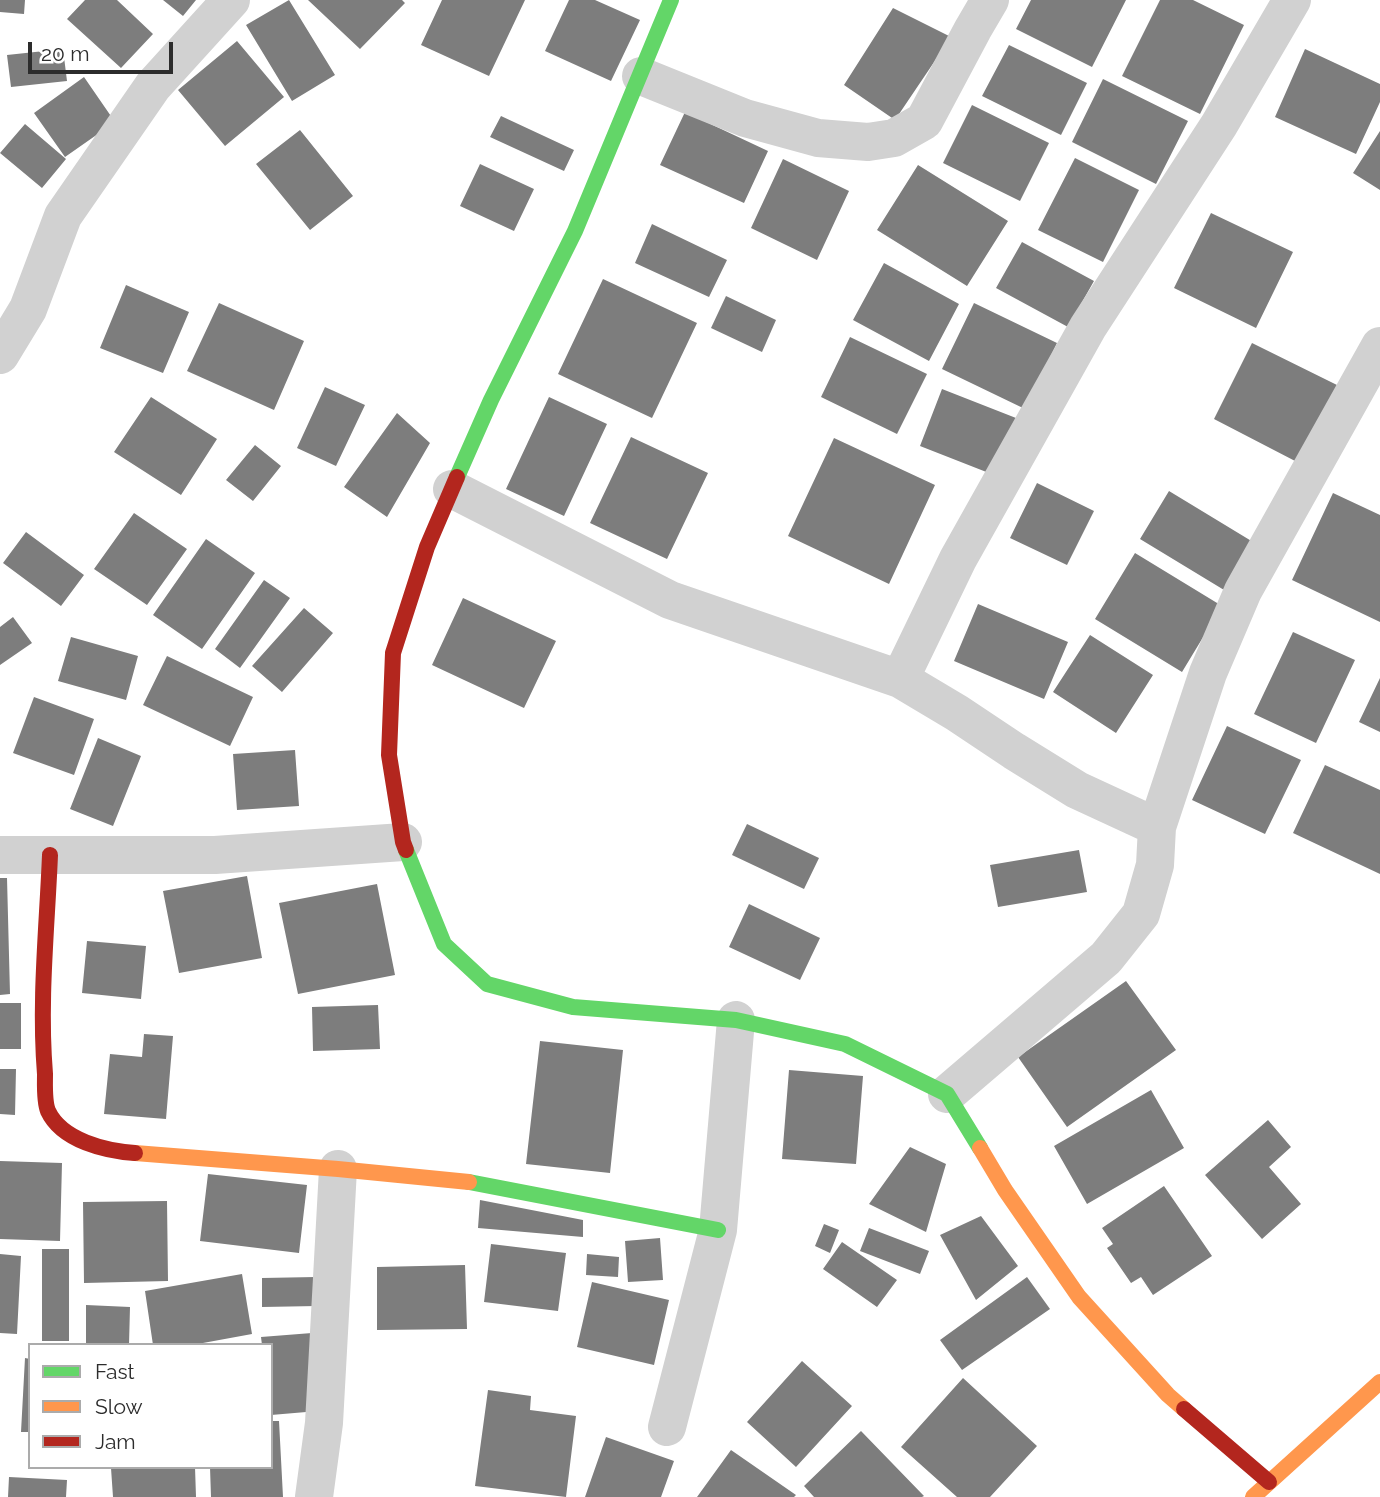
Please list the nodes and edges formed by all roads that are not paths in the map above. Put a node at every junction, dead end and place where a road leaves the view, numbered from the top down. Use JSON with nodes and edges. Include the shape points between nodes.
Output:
{"nodes":[{"id":1,"x":231,"y":0,"type":"edge"},
{"id":2,"x":671,"y":0,"type":"edge"},
{"id":3,"x":990,"y":0,"type":"edge"},
{"id":4,"x":1292,"y":0,"type":"edge"},
{"id":5,"x":641,"y":76,"type":"junction"},
{"id":6,"x":1380,"y":346,"type":"edge"},
{"id":7,"x":0,"y":355,"type":"edge"},
{"id":8,"x":452,"y":489,"type":"junction"},
{"id":9,"x":900,"y":679,"type":"junction"},
{"id":10,"x":1157,"y":827,"type":"junction"},
{"id":11,"x":403,"y":842,"type":"junction"},
{"id":12,"x":0,"y":855,"type":"edge"},
{"id":13,"x":50,"y":855,"type":"junction"},
{"id":14,"x":736,"y":1020,"type":"junction"},
{"id":15,"x":947,"y":1094,"type":"junction"},
{"id":16,"x":338,"y":1169,"type":"junction"},
{"id":17,"x":718,"y":1230,"type":"junction"},
{"id":18,"x":1380,"y":1382,"type":"edge"},
{"id":19,"x":667,"y":1427,"type":"dead end"},
{"id":20,"x":1269,"y":1482,"type":"junction"},
{"id":21,"x":314,"y":1497,"type":"edge"},
{"id":22,"x":1253,"y":1497,"type":"edge"}],
"edges":[{"from":1,"to":7,"type":"street","via":[[153,86],[63,216],[28,309]]},
{"from":2,"to":5,"type":"street"},
{"from":3,"to":5,"type":"street","via":[[924,121],[894,138],[868,142],[818,138],[745,118]]},
{"from":4,"to":9,"type":"street","via":[[1219,125],[1088,327],[958,559]]},
{"from":5,"to":8,"type":"street","via":[[575,231]]},
{"from":6,"to":10,"type":"street","via":[[1243,591],[1208,673]]},
{"from":8,"to":9,"type":"street","via":[[670,600]]},
{"from":8,"to":11,"type":"street","via":[[427,547],[393,653],[389,755]]},
{"from":9,"to":10,"type":"street","via":[[1077,790]]},
{"from":10,"to":15,"type":"street","via":[[1155,865],[1141,914],[1106,958]]},
{"from":11,"to":13,"type":"street","via":[[215,855]]},
{"from":11,"to":14,"type":"street","via":[[444,944],[487,984],[573,1007]]},
{"from":12,"to":13,"type":"street"},
{"from":13,"to":16,"type":"street","via":[[42,1038],[47,1109],[60,1127],[103,1150]]},
{"from":14,"to":15,"type":"street","via":[[845,1044]]},
{"from":14,"to":17,"type":"street"},
{"from":15,"to":20,"type":"street","via":[[1005,1190],[1079,1297],[1168,1395]]},
{"from":16,"to":17,"type":"street","via":[[478,1183]]},
{"from":16,"to":21,"type":"street","via":[[324,1423]]},
{"from":17,"to":19,"type":"street"},
{"from":18,"to":20,"type":"street"},
{"from":20,"to":22,"type":"street"}]}
